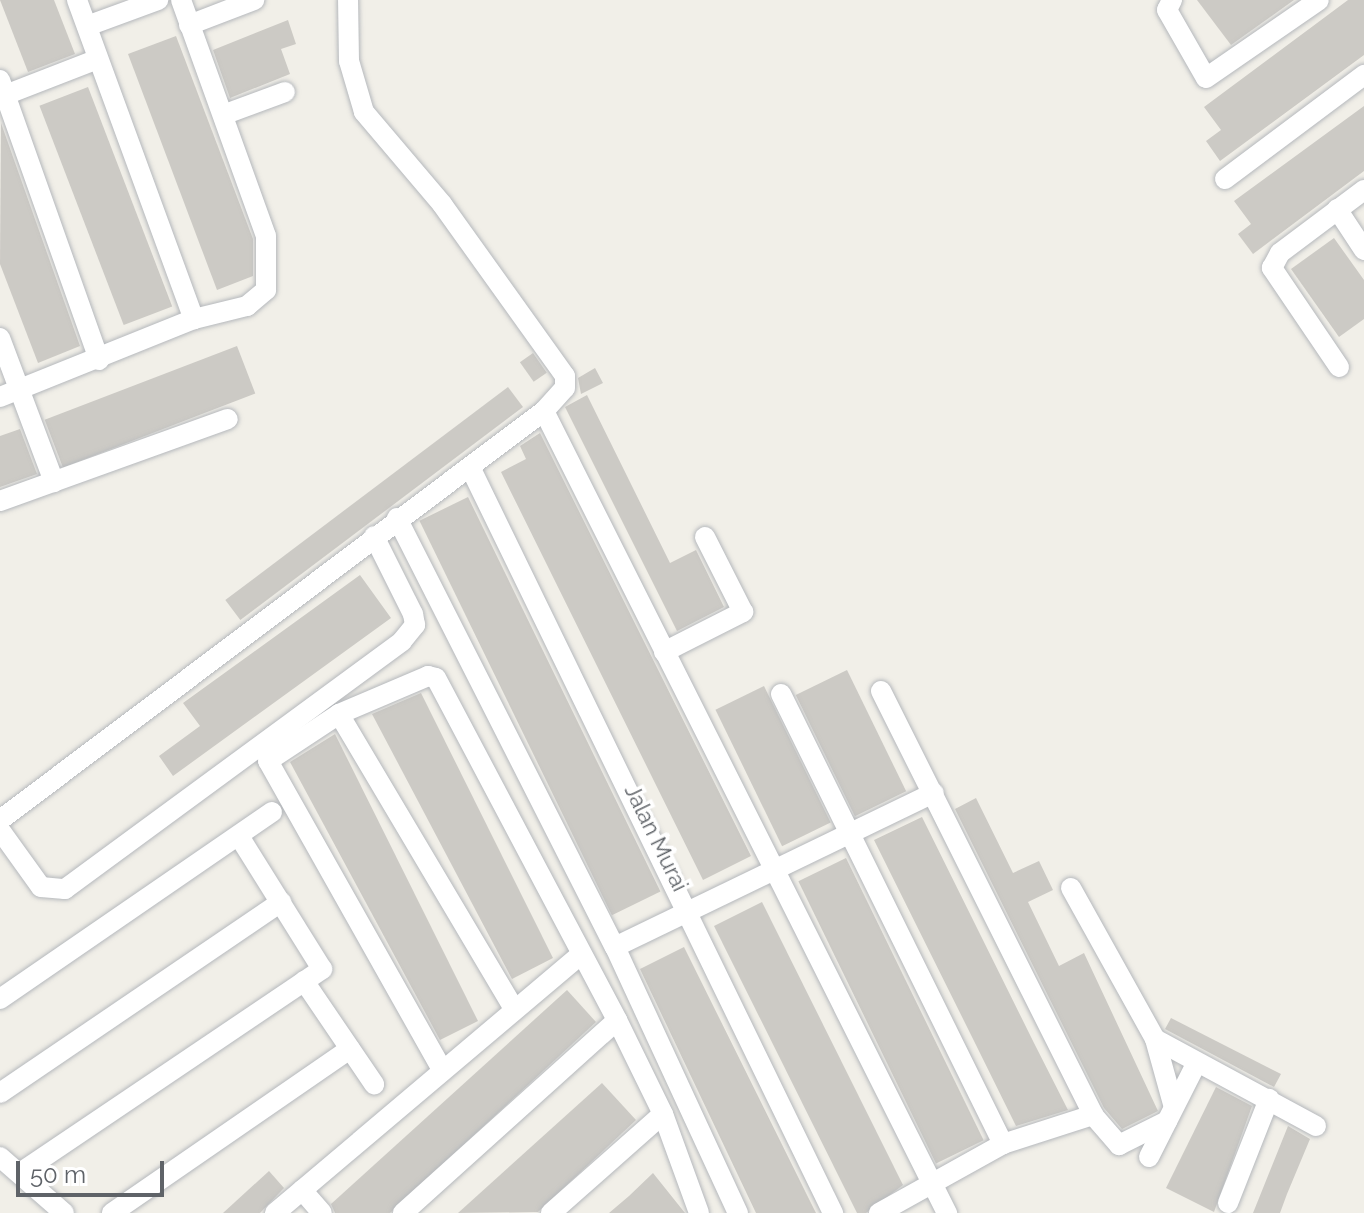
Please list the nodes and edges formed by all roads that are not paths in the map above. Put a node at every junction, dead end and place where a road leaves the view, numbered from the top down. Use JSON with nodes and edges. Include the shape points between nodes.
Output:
{"nodes":[{"id":1,"x":77,"y":0,"type":"edge"},
{"id":2,"x":158,"y":0,"type":"edge"},
{"id":3,"x":181,"y":0,"type":"edge"},
{"id":4,"x":254,"y":0,"type":"edge"},
{"id":5,"x":348,"y":0,"type":"edge"},
{"id":6,"x":1172,"y":0,"type":"edge"},
{"id":7,"x":1319,"y":0,"type":"edge"},
{"id":8,"x":189,"y":25,"type":"junction"},
{"id":9,"x":87,"y":26,"type":"junction"},
{"id":10,"x":98,"y":59,"type":"junction"},
{"id":11,"x":1364,"y":75,"type":"edge"},
{"id":12,"x":2,"y":90,"type":"edge"},
{"id":13,"x":285,"y":92,"type":"dead end"},
{"id":14,"x":223,"y":115,"type":"junction"},
{"id":15,"x":1225,"y":179,"type":"dead end"},
{"id":16,"x":1364,"y":190,"type":"edge"},
{"id":17,"x":1337,"y":209,"type":"junction"},
{"id":18,"x":1364,"y":250,"type":"edge"},
{"id":19,"x":194,"y":319,"type":"junction"},
{"id":20,"x":0,"y":338,"type":"edge"},
{"id":21,"x":99,"y":360,"type":"junction"},
{"id":22,"x":1339,"y":367,"type":"dead end"},
{"id":23,"x":10,"y":394,"type":"edge"},
{"id":24,"x":544,"y":411,"type":"junction"},
{"id":25,"x":228,"y":419,"type":"dead end"},
{"id":26,"x":470,"y":467,"type":"junction"},
{"id":27,"x":54,"y":482,"type":"junction"},
{"id":28,"x":0,"y":501,"type":"edge"},
{"id":29,"x":397,"y":518,"type":"junction"},
{"id":30,"x":374,"y":536,"type":"junction"},
{"id":31,"x":705,"y":537,"type":"dead end"},
{"id":32,"x":664,"y":652,"type":"junction"},
{"id":33,"x":881,"y":691,"type":"dead end"},
{"id":34,"x":781,"y":694,"type":"dead end"},
{"id":35,"x":339,"y":714,"type":"junction"},
{"id":36,"x":934,"y":793,"type":"junction"},
{"id":37,"x":272,"y":812,"type":"dead end"},
{"id":38,"x":0,"y":820,"type":"edge"},
{"id":39,"x":0,"y":830,"type":"edge"},
{"id":40,"x":239,"y":836,"type":"junction"},
{"id":41,"x":847,"y":836,"type":"junction"},
{"id":42,"x":774,"y":873,"type":"junction"},
{"id":43,"x":1071,"y":888,"type":"dead end"},
{"id":44,"x":281,"y":902,"type":"junction"},
{"id":45,"x":692,"y":910,"type":"junction"},
{"id":46,"x":615,"y":947,"type":"junction"},
{"id":47,"x":581,"y":954,"type":"junction"},
{"id":48,"x":304,"y":981,"type":"junction"},
{"id":49,"x":0,"y":999,"type":"edge"},
{"id":50,"x":515,"y":1010,"type":"junction"},
{"id":51,"x":617,"y":1020,"type":"junction"},
{"id":52,"x":1155,"y":1039,"type":"junction"},
{"id":53,"x":350,"y":1049,"type":"junction"},
{"id":54,"x":1197,"y":1062,"type":"junction"},
{"id":55,"x":440,"y":1066,"type":"junction"},
{"id":56,"x":374,"y":1084,"type":"dead end"},
{"id":57,"x":0,"y":1093,"type":"edge"},
{"id":58,"x":1269,"y":1099,"type":"junction"},
{"id":59,"x":1170,"y":1112,"type":"junction"},
{"id":60,"x":663,"y":1114,"type":"junction"},
{"id":61,"x":1093,"y":1115,"type":"junction"},
{"id":62,"x":1316,"y":1126,"type":"dead end"},
{"id":63,"x":1003,"y":1144,"type":"junction"},
{"id":64,"x":0,"y":1157,"type":"edge"},
{"id":65,"x":1149,"y":1157,"type":"dead end"},
{"id":66,"x":23,"y":1171,"type":"junction"},
{"id":67,"x":926,"y":1185,"type":"junction"},
{"id":68,"x":302,"y":1190,"type":"junction"},
{"id":69,"x":1228,"y":1203,"type":"dead end"},
{"id":70,"x":64,"y":1213,"type":"edge"},
{"id":71,"x":112,"y":1213,"type":"edge"},
{"id":72,"x":275,"y":1213,"type":"edge"},
{"id":73,"x":322,"y":1213,"type":"edge"},
{"id":74,"x":403,"y":1213,"type":"edge"},
{"id":75,"x":551,"y":1213,"type":"edge"},
{"id":76,"x":699,"y":1213,"type":"edge"},
{"id":77,"x":738,"y":1213,"type":"edge"},
{"id":78,"x":833,"y":1213,"type":"edge"},
{"id":79,"x":879,"y":1213,"type":"edge"},
{"id":80,"x":947,"y":1213,"type":"edge"}],
"edges":[{"from":1,"to":9,"type":"street"},
{"from":2,"to":9,"type":"street"},
{"from":3,"to":8,"type":"street"},
{"from":4,"to":8,"type":"street"},
{"from":5,"to":24,"type":"street","via":[[349,61],[364,112],[442,204],[565,376],[560,398]]},
{"from":6,"to":7,"type":"street","via":[[1167,10],[1206,78]]},
{"from":8,"to":14,"type":"street"},
{"from":9,"to":10,"type":"street"},
{"from":10,"to":12,"type":"street"},
{"from":10,"to":19,"type":"street"},
{"from":11,"to":15,"type":"street"},
{"from":12,"to":21,"type":"street"},
{"from":13,"to":14,"type":"street"},
{"from":14,"to":19,"type":"street","via":[[266,236],[271,277],[247,306]]},
{"from":16,"to":17,"type":"street"},
{"from":17,"to":18,"type":"street"},
{"from":17,"to":22,"type":"street","via":[[1280,253],[1272,268]]},
{"from":19,"to":21,"type":"street"},
{"from":20,"to":23,"type":"street"},
{"from":21,"to":23,"type":"street"},
{"from":23,"to":27,"type":"street"},
{"from":24,"to":26,"type":"street"},
{"from":24,"to":32,"type":"street"},
{"from":25,"to":27,"type":"street"},
{"from":26,"to":29,"type":"street"},
{"from":26,"to":45,"type":"street","name":"Jalan Murai"},
{"from":27,"to":28,"type":"street"},
{"from":29,"to":30,"type":"street"},
{"from":29,"to":46,"type":"street"},
{"from":30,"to":38,"type":"street"},
{"from":30,"to":39,"type":"street","via":[[413,614],[415,625],[402,641],[65,889],[41,887]]},
{"from":31,"to":32,"type":"street","via":[[743,612]]},
{"from":32,"to":42,"type":"street"},
{"from":33,"to":36,"type":"street"},
{"from":34,"to":41,"type":"street"},
{"from":35,"to":47,"type":"street","via":[[436,678]]},
{"from":35,"to":50,"type":"street"},
{"from":35,"to":55,"type":"street","via":[[268,761]]},
{"from":36,"to":41,"type":"street"},
{"from":36,"to":61,"type":"street"},
{"from":37,"to":40,"type":"street"},
{"from":40,"to":44,"type":"street"},
{"from":40,"to":49,"type":"street"},
{"from":41,"to":42,"type":"street"},
{"from":41,"to":63,"type":"street"},
{"from":42,"to":45,"type":"street"},
{"from":42,"to":67,"type":"street"},
{"from":43,"to":52,"type":"street"},
{"from":44,"to":48,"type":"street","via":[[322,969]]},
{"from":44,"to":57,"type":"street"},
{"from":45,"to":46,"type":"street"},
{"from":45,"to":78,"type":"street","name":"Jalan Murai"},
{"from":46,"to":77,"type":"street"},
{"from":47,"to":50,"type":"street"},
{"from":47,"to":51,"type":"street"},
{"from":48,"to":53,"type":"street"},
{"from":48,"to":66,"type":"street"},
{"from":50,"to":55,"type":"street"},
{"from":51,"to":60,"type":"street"},
{"from":51,"to":74,"type":"street"},
{"from":52,"to":54,"type":"street"},
{"from":52,"to":59,"type":"street"},
{"from":53,"to":56,"type":"street"},
{"from":53,"to":71,"type":"street"},
{"from":54,"to":58,"type":"street"},
{"from":54,"to":59,"type":"street"},
{"from":55,"to":68,"type":"street"},
{"from":58,"to":62,"type":"street"},
{"from":58,"to":69,"type":"street"},
{"from":59,"to":61,"type":"street","via":[[1119,1145]]},
{"from":59,"to":65,"type":"street"},
{"from":60,"to":75,"type":"street"},
{"from":60,"to":76,"type":"street"},
{"from":61,"to":63,"type":"street"},
{"from":63,"to":67,"type":"street"},
{"from":64,"to":66,"type":"street"},
{"from":66,"to":70,"type":"street"},
{"from":67,"to":79,"type":"street"},
{"from":67,"to":80,"type":"street"},
{"from":68,"to":72,"type":"street"},
{"from":68,"to":73,"type":"street"}]}
